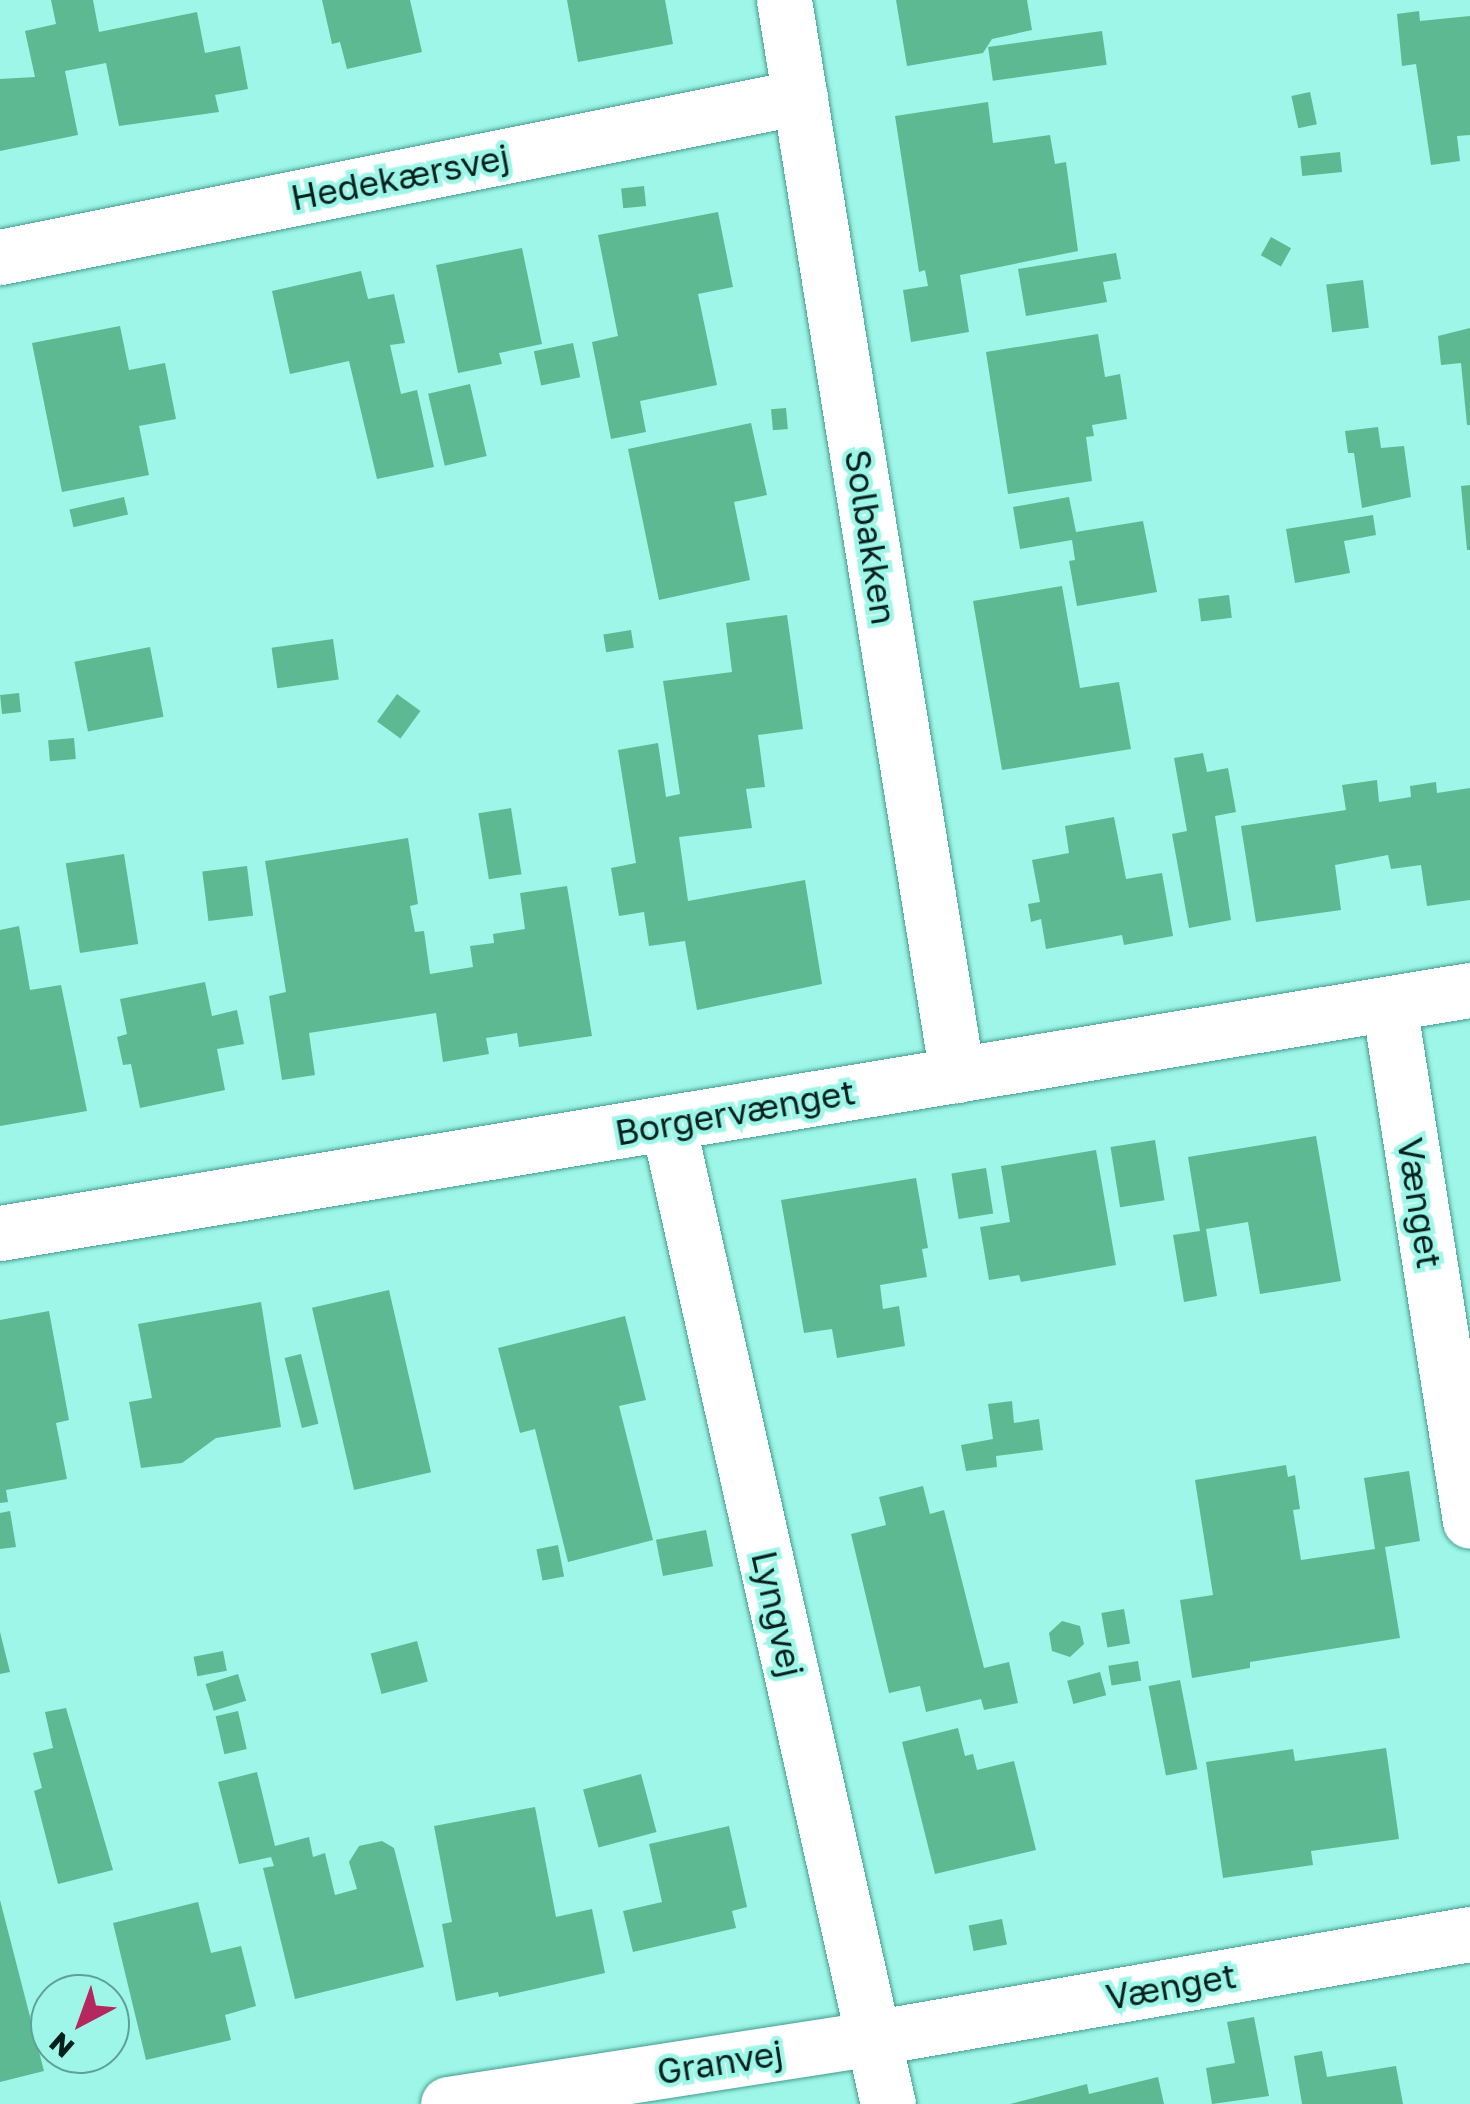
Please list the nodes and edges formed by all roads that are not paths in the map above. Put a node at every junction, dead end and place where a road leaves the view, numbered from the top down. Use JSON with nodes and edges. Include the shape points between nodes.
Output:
{"nodes":[{"id":1,"x":784,"y":0,"type":"edge"},
{"id":2,"x":800,"y":97,"type":"junction"},
{"id":3,"x":0,"y":257,"type":"edge"},
{"id":4,"x":1470,"y":990,"type":"edge"},
{"id":5,"x":1389,"y":1004,"type":"junction"},
{"id":6,"x":958,"y":1074,"type":"junction"},
{"id":7,"x":668,"y":1124,"type":"junction"},
{"id":8,"x":0,"y":1232,"type":"edge"},
{"id":9,"x":1470,"y":1521,"type":"edge"},
{"id":10,"x":1470,"y":1934,"type":"edge"},
{"id":11,"x":872,"y":2038,"type":"junction"},
{"id":12,"x":448,"y":2104,"type":"edge"},
{"id":13,"x":888,"y":2104,"type":"edge"}],
"edges":[{"from":1,"to":2,"type":"street","name":"Solbakken"},
{"from":2,"to":3,"type":"street","name":"Hedekærsvej"},
{"from":2,"to":6,"type":"street","name":"Solbakken"},
{"from":4,"to":5,"type":"street","name":"Borgervænget"},
{"from":5,"to":6,"type":"street","name":"Borgervænget"},
{"from":5,"to":9,"type":"street","name":"Vænget"},
{"from":6,"to":7,"type":"street","name":"Borgervænget"},
{"from":7,"to":8,"type":"street","name":"Borgervænget"},
{"from":7,"to":11,"type":"street","name":"Lyngvej"},
{"from":10,"to":11,"type":"street","name":"Vænget"},
{"from":11,"to":12,"type":"street","name":"Granvej"},
{"from":11,"to":13,"type":"street","name":"Lyngvej"}]}
